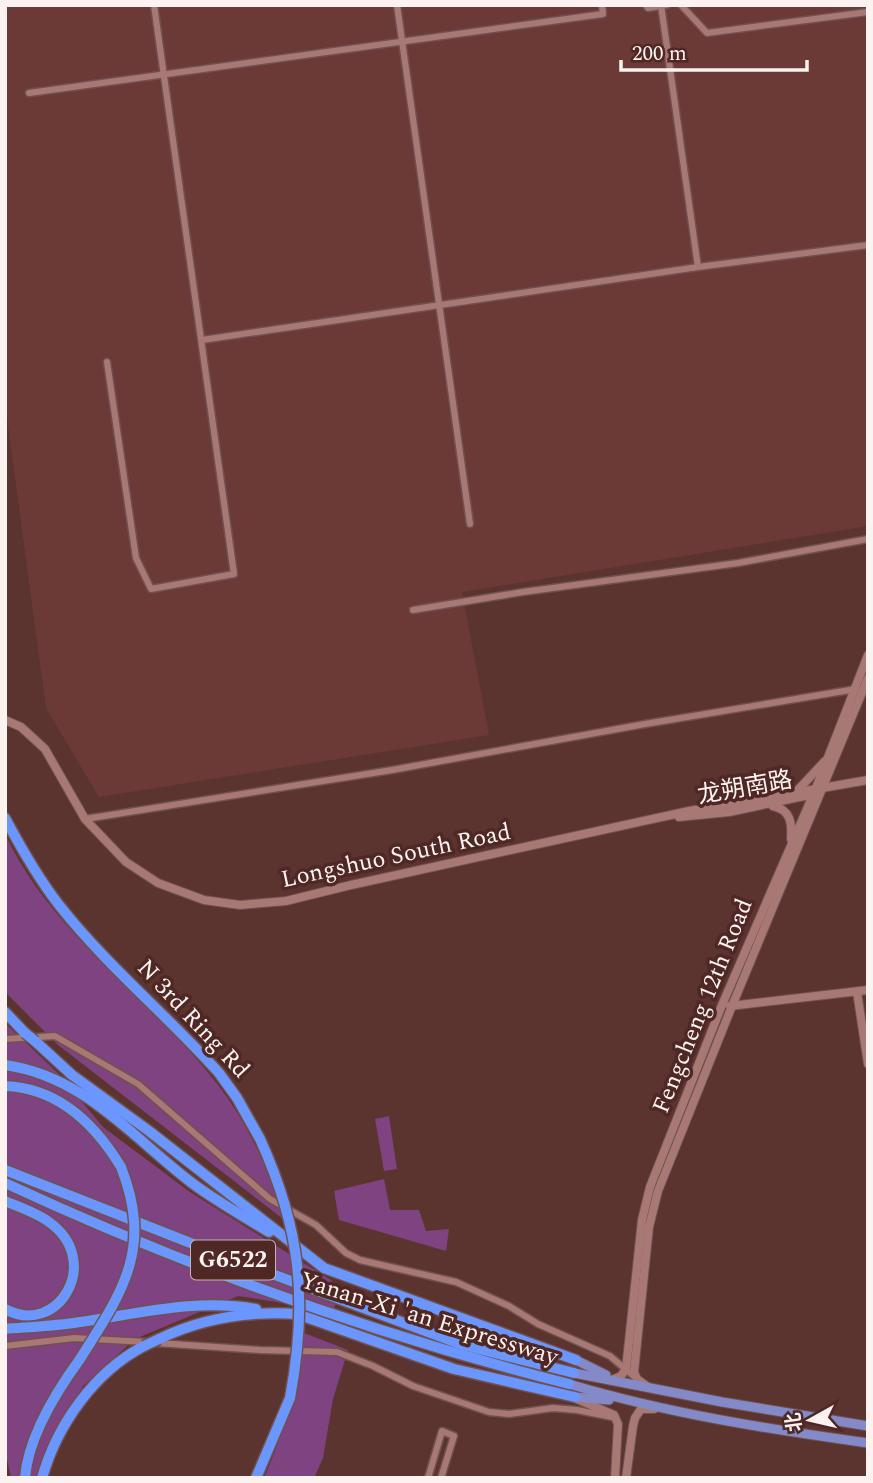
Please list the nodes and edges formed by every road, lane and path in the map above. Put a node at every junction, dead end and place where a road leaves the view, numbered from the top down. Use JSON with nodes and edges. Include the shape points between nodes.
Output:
{"nodes":[{"id":1,"x":153,"y":5,"type":"edge"},
{"id":2,"x":397,"y":5,"type":"edge"},
{"id":3,"x":602,"y":5,"type":"edge"},
{"id":4,"x":646,"y":5,"type":"edge"},
{"id":5,"x":667,"y":5,"type":"edge"},
{"id":6,"x":681,"y":5,"type":"edge"},
{"id":7,"x":661,"y":6,"type":"edge"},
{"id":8,"x":868,"y":12,"type":"edge"},
{"id":9,"x":402,"y":41,"type":"junction"},
{"id":10,"x":164,"y":73,"type":"junction"},
{"id":11,"x":29,"y":93,"type":"dead end"},
{"id":12,"x":868,"y":245,"type":"edge"},
{"id":13,"x":698,"y":267,"type":"junction"},
{"id":14,"x":439,"y":305,"type":"junction"},
{"id":15,"x":202,"y":340,"type":"junction"},
{"id":16,"x":107,"y":362,"type":"dead end"},
{"id":17,"x":470,"y":524,"type":"dead end"},
{"id":18,"x":868,"y":539,"type":"edge"},
{"id":19,"x":413,"y":610,"type":"dead end"},
{"id":20,"x":868,"y":655,"type":"edge"},
{"id":21,"x":868,"y":678,"type":"edge"},
{"id":22,"x":858,"y":690,"type":"junction"},
{"id":23,"x":5,"y":720,"type":"edge"},
{"id":24,"x":827,"y":759,"type":"junction"},
{"id":25,"x":868,"y":780,"type":"edge"},
{"id":26,"x":817,"y":790,"type":"junction"},
{"id":27,"x":796,"y":792,"type":"junction"},
{"id":28,"x":767,"y":805,"type":"junction"},
{"id":29,"x":669,"y":817,"type":"junction"},
{"id":30,"x":5,"y":818,"type":"edge"},
{"id":31,"x":85,"y":819,"type":"junction"},
{"id":32,"x":791,"y":845,"type":"junction"},
{"id":33,"x":868,"y":990,"type":"edge"},
{"id":34,"x":858,"y":992,"type":"junction"},
{"id":35,"x":732,"y":1006,"type":"junction"},
{"id":36,"x":720,"y":1008,"type":"junction"},
{"id":37,"x":5,"y":1012,"type":"edge"},
{"id":38,"x":5,"y":1040,"type":"edge"},
{"id":39,"x":868,"y":1063,"type":"edge"},
{"id":40,"x":5,"y":1065,"type":"edge"},
{"id":41,"x":5,"y":1086,"type":"edge"},
{"id":42,"x":5,"y":1170,"type":"edge"},
{"id":43,"x":5,"y":1183,"type":"edge"},
{"id":44,"x":5,"y":1201,"type":"edge"},
{"id":45,"x":324,"y":1268,"type":"junction"},
{"id":46,"x":5,"y":1309,"type":"edge"},
{"id":47,"x":271,"y":1312,"type":"junction"},
{"id":48,"x":5,"y":1329,"type":"edge"},
{"id":49,"x":5,"y":1346,"type":"edge"},
{"id":50,"x":576,"y":1360,"type":"joint"},
{"id":51,"x":626,"y":1369,"type":"junction"},
{"id":52,"x":572,"y":1379,"type":"junction"},
{"id":53,"x":614,"y":1379,"type":"junction"},
{"id":54,"x":637,"y":1379,"type":"junction"},
{"id":55,"x":648,"y":1387,"type":"junction"},
{"id":56,"x":575,"y":1397,"type":"junction"},
{"id":57,"x":629,"y":1402,"type":"junction"},
{"id":58,"x":664,"y":1409,"type":"junction"},
{"id":59,"x":615,"y":1418,"type":"junction"},
{"id":60,"x":868,"y":1426,"type":"edge"},
{"id":61,"x":868,"y":1443,"type":"edge"},
{"id":62,"x":24,"y":1478,"type":"edge"},
{"id":63,"x":42,"y":1478,"type":"edge"},
{"id":64,"x":256,"y":1478,"type":"edge"},
{"id":65,"x":428,"y":1478,"type":"edge"},
{"id":66,"x":441,"y":1478,"type":"edge"},
{"id":67,"x":615,"y":1478,"type":"edge"},
{"id":68,"x":625,"y":1478,"type":"edge"}],
"edges":[{"from":1,"to":10,"type":"street"},
{"from":2,"to":9,"type":"street"},
{"from":3,"to":9,"type":"street","via":[[603,14]]},
{"from":4,"to":7,"type":"street"},
{"from":5,"to":7,"type":"street"},
{"from":6,"to":8,"type":"street","via":[[707,33]]},
{"from":7,"to":13,"type":"street"},
{"from":9,"to":10,"type":"street"},
{"from":9,"to":14,"type":"street"},
{"from":10,"to":11,"type":"street"},
{"from":10,"to":15,"type":"street"},
{"from":12,"to":13,"type":"street"},
{"from":13,"to":14,"type":"street"},
{"from":14,"to":15,"type":"street"},
{"from":14,"to":17,"type":"street"},
{"from":15,"to":16,"type":"street","via":[[234,574],[151,589],[136,558]]},
{"from":18,"to":19,"type":"street","via":[[738,563]]},
{"from":20,"to":22,"type":"street","name":"Fengcheng 12th Road"},
{"from":21,"to":22,"type":"street","name":"Fengcheng 12th Road"},
{"from":22,"to":24,"type":"street","name":"Fengcheng 12th Road"},
{"from":22,"to":26,"type":"street","name":"Fengcheng 12th Road"},
{"from":22,"to":31,"type":"street"},
{"from":23,"to":31,"type":"street","name":"Longshuo South Road","via":[[22,727],[45,749]]},
{"from":24,"to":26,"type":"street","name":"Fengcheng 12th Road"},
{"from":24,"to":27,"type":"street"},
{"from":25,"to":26,"type":"street","name":"Longshuo South Road"},
{"from":26,"to":27,"type":"street","name":"Longshuo South Road"},
{"from":26,"to":28,"type":"street","name":"龙朔南路"},
{"from":26,"to":32,"type":"street","name":"Fengcheng 12th Road"},
{"from":26,"to":35,"type":"street","name":"Fengcheng 12th Road"},
{"from":27,"to":29,"type":"street","name":"Longshuo South Road"},
{"from":28,"to":29,"type":"street","name":"龙朔南路"},
{"from":28,"to":32,"type":"street","via":[[782,808],[789,816]]},
{"from":29,"to":31,"type":"street","name":"Longshuo South Road","via":[[286,901],[240,905],[204,900],[158,883],[126,862]]},
{"from":30,"to":64,"type":"highway","name":"N 3rd Ring Rd","bridge":true,"via":[[59,905],[219,1073],[260,1139],[285,1200],[299,1277],[300,1322],[290,1398]]},
{"from":32,"to":36,"type":"street","name":"Fengcheng 12th Road"},
{"from":33,"to":34,"type":"street"},
{"from":34,"to":35,"type":"street"},
{"from":34,"to":39,"type":"street"},
{"from":35,"to":36,"type":"street"},
{"from":35,"to":54,"type":"street","name":"Fengcheng 12th Road","via":[[658,1192],[649,1227],[634,1372]]},
{"from":36,"to":51,"type":"street","name":"Fengcheng 12th Road","via":[[650,1187],[642,1220]]},
{"from":37,"to":45,"type":"highway","bridge":true,"via":[[72,1075]]},
{"from":38,"to":51,"type":"street","via":[[55,1036],[138,1084],[270,1199],[317,1225],[346,1253],[456,1282],[610,1356]]},
{"from":40,"to":45,"type":"highway","via":[[59,1080],[88,1096],[193,1183]]},
{"from":41,"to":62,"type":"highway","bridge":true,"via":[[38,1091],[63,1102],[107,1143],[121,1167],[133,1205],[135,1238],[122,1289],[57,1390],[26,1460]]},
{"from":42,"to":52,"type":"highway","name":"Yanan-Xi 'an Expressway","number":"G6522","via":[[463,1345]]},
{"from":43,"to":52,"type":"highway","name":"Yanan-Xi 'an Expressway","number":"G6522","via":[[98,1226],[217,1272],[460,1354]]},
{"from":44,"to":46,"type":"highway","via":[[49,1222],[72,1248],[75,1264],[74,1278],[59,1303],[33,1314]]},
{"from":45,"to":50,"type":"highway"},
{"from":47,"to":48,"type":"highway","via":[[241,1306],[174,1307]]},
{"from":47,"to":56,"type":"highway","via":[[297,1314],[454,1368]]},
{"from":47,"to":63,"type":"highway","bridge":true,"via":[[202,1323],[144,1346],[114,1367],[78,1403]]},
{"from":49,"to":59,"type":"street","via":[[74,1338],[337,1352],[413,1386],[489,1412],[553,1408]]},
{"from":50,"to":53,"type":"main road"},
{"from":51,"to":53,"type":"street"},
{"from":51,"to":54,"type":"street"},
{"from":52,"to":53,"type":"main road"},
{"from":52,"to":57,"type":"main road"},
{"from":53,"to":55,"type":"main road"},
{"from":54,"to":55,"type":"street"},
{"from":55,"to":60,"type":"main road"},
{"from":56,"to":57,"type":"main road"},
{"from":56,"to":59,"type":"street"},
{"from":57,"to":58,"type":"main road"},
{"from":58,"to":61,"type":"main road"},
{"from":58,"to":68,"type":"street","via":[[641,1409],[635,1418]]},
{"from":59,"to":67,"type":"street"},
{"from":65,"to":66,"type":"street","via":[[442,1431],[454,1436]]}]}
